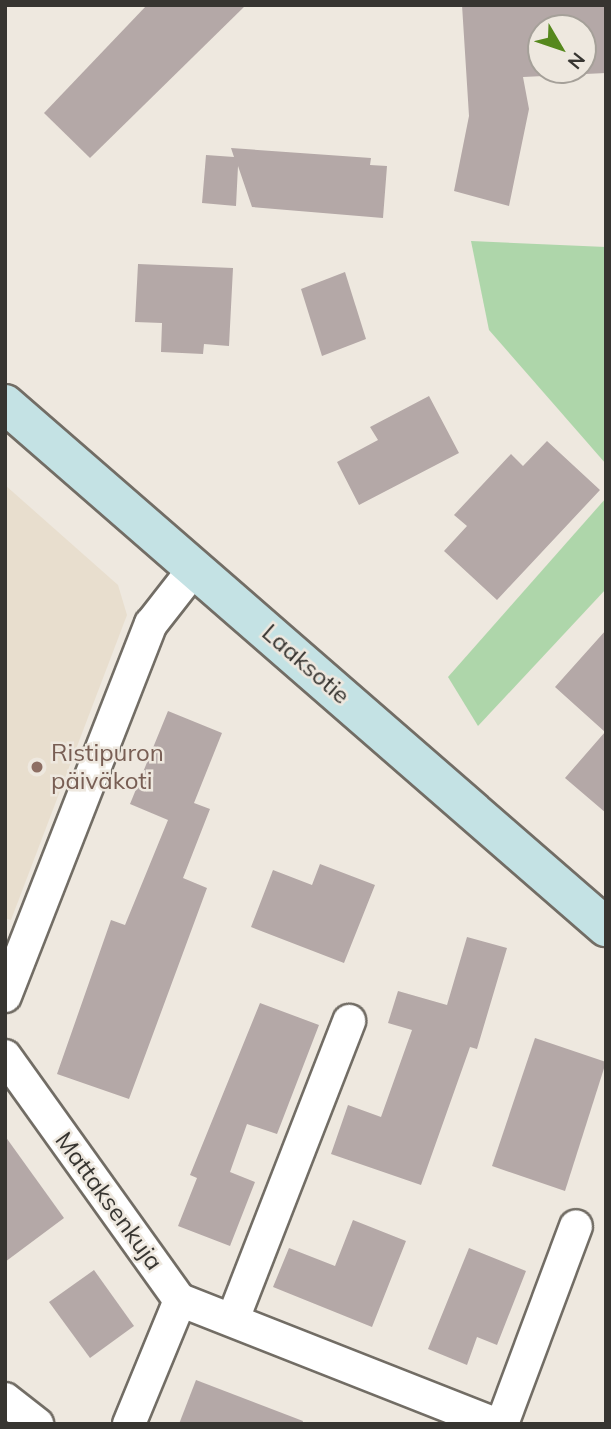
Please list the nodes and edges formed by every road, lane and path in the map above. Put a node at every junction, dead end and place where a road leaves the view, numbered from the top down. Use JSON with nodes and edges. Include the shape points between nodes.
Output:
{"nodes":[{"id":1,"x":5,"y":404,"type":"edge"},
{"id":2,"x":194,"y":569,"type":"junction"},
{"id":3,"x":606,"y":927,"type":"edge"},
{"id":4,"x":5,"y":996,"type":"edge"},
{"id":5,"x":349,"y":1021,"type":"dead end"},
{"id":6,"x":5,"y":1056,"type":"edge"},
{"id":7,"x":576,"y":1226,"type":"dead end"},
{"id":8,"x":180,"y":1300,"type":"junction"},
{"id":9,"x":233,"y":1319,"type":"junction"},
{"id":10,"x":5,"y":1399,"type":"edge"},
{"id":11,"x":428,"y":1412,"type":"edge"},
{"id":12,"x":37,"y":1424,"type":"edge"},
{"id":13,"x":129,"y":1424,"type":"edge"},
{"id":14,"x":495,"y":1424,"type":"edge"},
{"id":15,"x":502,"y":1424,"type":"edge"}],
"edges":[{"from":1,"to":2,"type":"main road","name":"Laaksotie"},
{"from":2,"to":3,"type":"main road","name":"Laaksotie"},
{"from":2,"to":4,"type":"street","via":[[151,624]]},
{"from":5,"to":9,"type":"street"},
{"from":6,"to":8,"type":"street","name":"Mattaksenkuja"},
{"from":7,"to":15,"type":"street"},
{"from":8,"to":9,"type":"street"},
{"from":8,"to":13,"type":"street"},
{"from":9,"to":11,"type":"street"},
{"from":10,"to":12,"type":"street"},
{"from":11,"to":14,"type":"street"}]}
